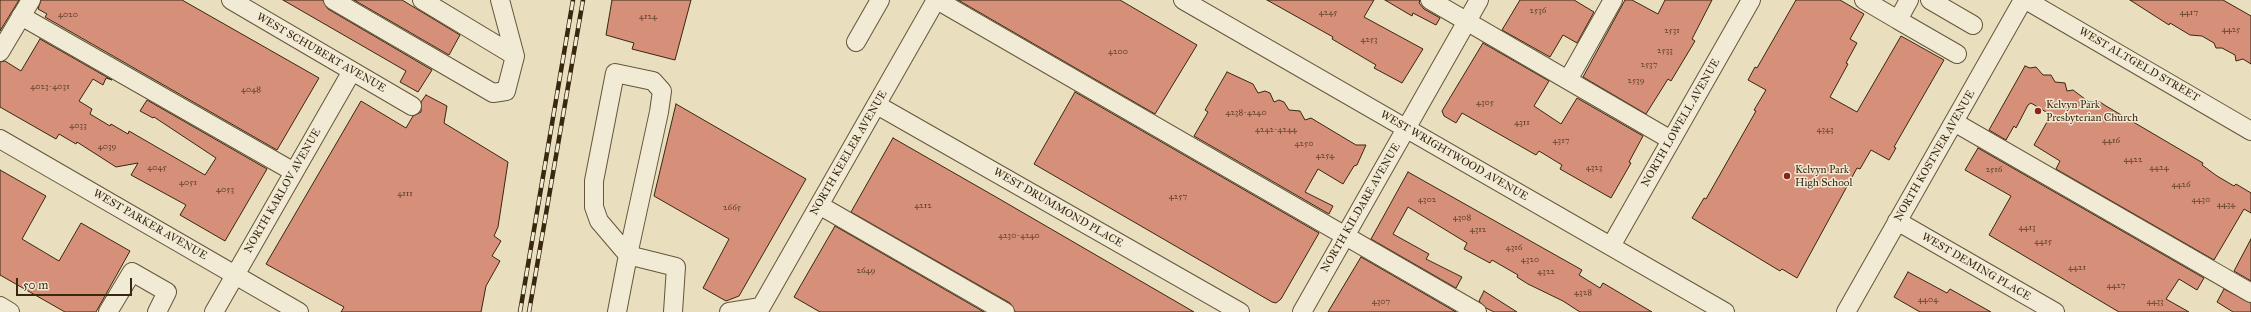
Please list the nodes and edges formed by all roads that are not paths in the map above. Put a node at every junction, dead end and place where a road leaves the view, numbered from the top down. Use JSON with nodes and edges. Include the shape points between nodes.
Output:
{"nodes":[{"id":1,"x":31,"y":0,"type":"edge"},
{"id":2,"x":231,"y":0,"type":"edge"},
{"id":3,"x":333,"y":0,"type":"edge"},
{"id":4,"x":422,"y":0,"type":"edge"},
{"id":5,"x":500,"y":0,"type":"edge"},
{"id":6,"x":880,"y":0,"type":"edge"},
{"id":7,"x":937,"y":0,"type":"edge"},
{"id":8,"x":1184,"y":0,"type":"edge"},
{"id":9,"x":1430,"y":0,"type":"edge"},
{"id":10,"x":1479,"y":0,"type":"edge"},
{"id":11,"x":1613,"y":0,"type":"edge"},
{"id":12,"x":1751,"y":0,"type":"edge"},
{"id":13,"x":1864,"y":0,"type":"edge"},
{"id":14,"x":1909,"y":0,"type":"edge"},
{"id":15,"x":1930,"y":0,"type":"edge"},
{"id":16,"x":2025,"y":0,"type":"edge"},
{"id":17,"x":1204,"y":5,"type":"edge"},
{"id":18,"x":21,"y":16,"type":"junction"},
{"id":19,"x":1898,"y":20,"type":"junction"},
{"id":20,"x":1467,"y":21,"type":"junction"},
{"id":21,"x":1973,"y":25,"type":"dead end"},
{"id":22,"x":856,"y":42,"type":"dead end"},
{"id":23,"x":0,"y":52,"type":"edge"},
{"id":24,"x":1957,"y":54,"type":"dead end"},
{"id":25,"x":515,"y":56,"type":"junction"},
{"id":26,"x":352,"y":71,"type":"junction"},
{"id":27,"x":1568,"y":80,"type":"junction"},
{"id":28,"x":877,"y":105,"type":"junction"},
{"id":29,"x":412,"y":106,"type":"dead end"},
{"id":30,"x":1954,"y":122,"type":"junction"},
{"id":31,"x":1406,"y":128,"type":"junction"},
{"id":32,"x":2251,"y":131,"type":"edge"},
{"id":33,"x":0,"y":139,"type":"edge"},
{"id":34,"x":1671,"y":140,"type":"junction"},
{"id":35,"x":294,"y":172,"type":"junction"},
{"id":36,"x":819,"y":205,"type":"junction"},
{"id":37,"x":1898,"y":221,"type":"junction"},
{"id":38,"x":1345,"y":235,"type":"junction"},
{"id":39,"x":1611,"y":246,"type":"junction"},
{"id":40,"x":628,"y":255,"type":"junction"},
{"id":41,"x":236,"y":274,"type":"junction"},
{"id":42,"x":2251,"y":293,"type":"edge"},
{"id":43,"x":0,"y":306,"type":"edge"},
{"id":44,"x":766,"y":309,"type":"edge"},
{"id":45,"x":10,"y":312,"type":"edge"},
{"id":46,"x":108,"y":312,"type":"edge"},
{"id":47,"x":156,"y":312,"type":"edge"},
{"id":48,"x":214,"y":312,"type":"edge"},
{"id":49,"x":299,"y":312,"type":"edge"},
{"id":50,"x":616,"y":312,"type":"edge"},
{"id":51,"x":674,"y":312,"type":"edge"},
{"id":52,"x":729,"y":312,"type":"edge"},
{"id":53,"x":1005,"y":312,"type":"edge"},
{"id":54,"x":1240,"y":312,"type":"edge"},
{"id":55,"x":1302,"y":312,"type":"edge"},
{"id":56,"x":1477,"y":312,"type":"edge"},
{"id":57,"x":1725,"y":312,"type":"edge"},
{"id":58,"x":1846,"y":312,"type":"edge"},
{"id":59,"x":2054,"y":312,"type":"edge"}],
"edges":[{"from":1,"to":18,"type":"street"},
{"from":2,"to":26,"type":"street","name":"WEST SCHUBERT AVENUE"},
{"from":3,"to":25,"type":"street","via":[[493,93],[506,91]]},
{"from":4,"to":25,"type":"street"},
{"from":5,"to":25,"type":"street"},
{"from":6,"to":22,"type":"street"},
{"from":7,"to":28,"type":"street","name":"NORTH KEELER AVENUE"},
{"from":7,"to":38,"type":"street"},
{"from":8,"to":17,"type":"street","name":"WEST WRIGHTWOOD AVENUE"},
{"from":9,"to":20,"type":"street"},
{"from":10,"to":20,"type":"street","name":"NORTH KILDARE AVENUE"},
{"from":11,"to":27,"type":"street"},
{"from":12,"to":34,"type":"street","name":"NORTH LOWELL AVENUE"},
{"from":13,"to":19,"type":"street"},
{"from":14,"to":19,"type":"street"},
{"from":15,"to":21,"type":"street"},
{"from":16,"to":30,"type":"street","name":"NORTH KOSTNER AVENUE"},
{"from":16,"to":32,"type":"street","name":"WEST ALTGELD STREET"},
{"from":17,"to":31,"type":"street","name":"WEST WRIGHTWOOD AVENUE"},
{"from":18,"to":23,"type":"street"},
{"from":18,"to":35,"type":"street"},
{"from":19,"to":24,"type":"street"},
{"from":20,"to":27,"type":"street"},
{"from":20,"to":31,"type":"street","name":"NORTH KILDARE AVENUE"},
{"from":26,"to":29,"type":"street","name":"WEST SCHUBERT AVENUE"},
{"from":26,"to":35,"type":"street","name":"NORTH KARLOV AVENUE"},
{"from":27,"to":34,"type":"street"},
{"from":28,"to":36,"type":"street","name":"NORTH KEELER AVENUE"},
{"from":28,"to":54,"type":"street","name":"WEST DRUMMOND PLACE"},
{"from":30,"to":37,"type":"street","name":"NORTH KOSTNER AVENUE"},
{"from":30,"to":42,"type":"street"},
{"from":31,"to":38,"type":"street","name":"NORTH KILDARE AVENUE"},
{"from":31,"to":39,"type":"street","name":"WEST WRIGHTWOOD AVENUE"},
{"from":33,"to":41,"type":"street","name":"WEST PARKER AVENUE"},
{"from":34,"to":39,"type":"street","name":"NORTH LOWELL AVENUE"},
{"from":35,"to":41,"type":"street","name":"NORTH KARLOV AVENUE"},
{"from":36,"to":44,"type":"street","name":"NORTH KEELER AVENUE"},
{"from":36,"to":53,"type":"street"},
{"from":37,"to":58,"type":"street","name":"NORTH KOSTNER AVENUE"},
{"from":37,"to":59,"type":"street","name":"WEST DEMING PLACE"},
{"from":38,"to":55,"type":"street","name":"NORTH KILDARE AVENUE"},
{"from":38,"to":56,"type":"street"},
{"from":39,"to":57,"type":"street","name":"WEST WRIGHTWOOD AVENUE"},
{"from":40,"to":40,"type":"street","via":[[662,91],[653,81],[615,73],[594,181],[594,207],[599,221]]},
{"from":40,"to":50,"type":"street"},
{"from":40,"to":51,"type":"street","via":[[676,267]]},
{"from":41,"to":48,"type":"street","name":"NORTH KARLOV AVENUE"},
{"from":41,"to":49,"type":"street","name":"WEST PARKER AVENUE"},
{"from":43,"to":45,"type":"street"},
{"from":44,"to":52,"type":"street"},
{"from":46,"to":47,"type":"street","via":[[132,272],[168,292]]}]}
